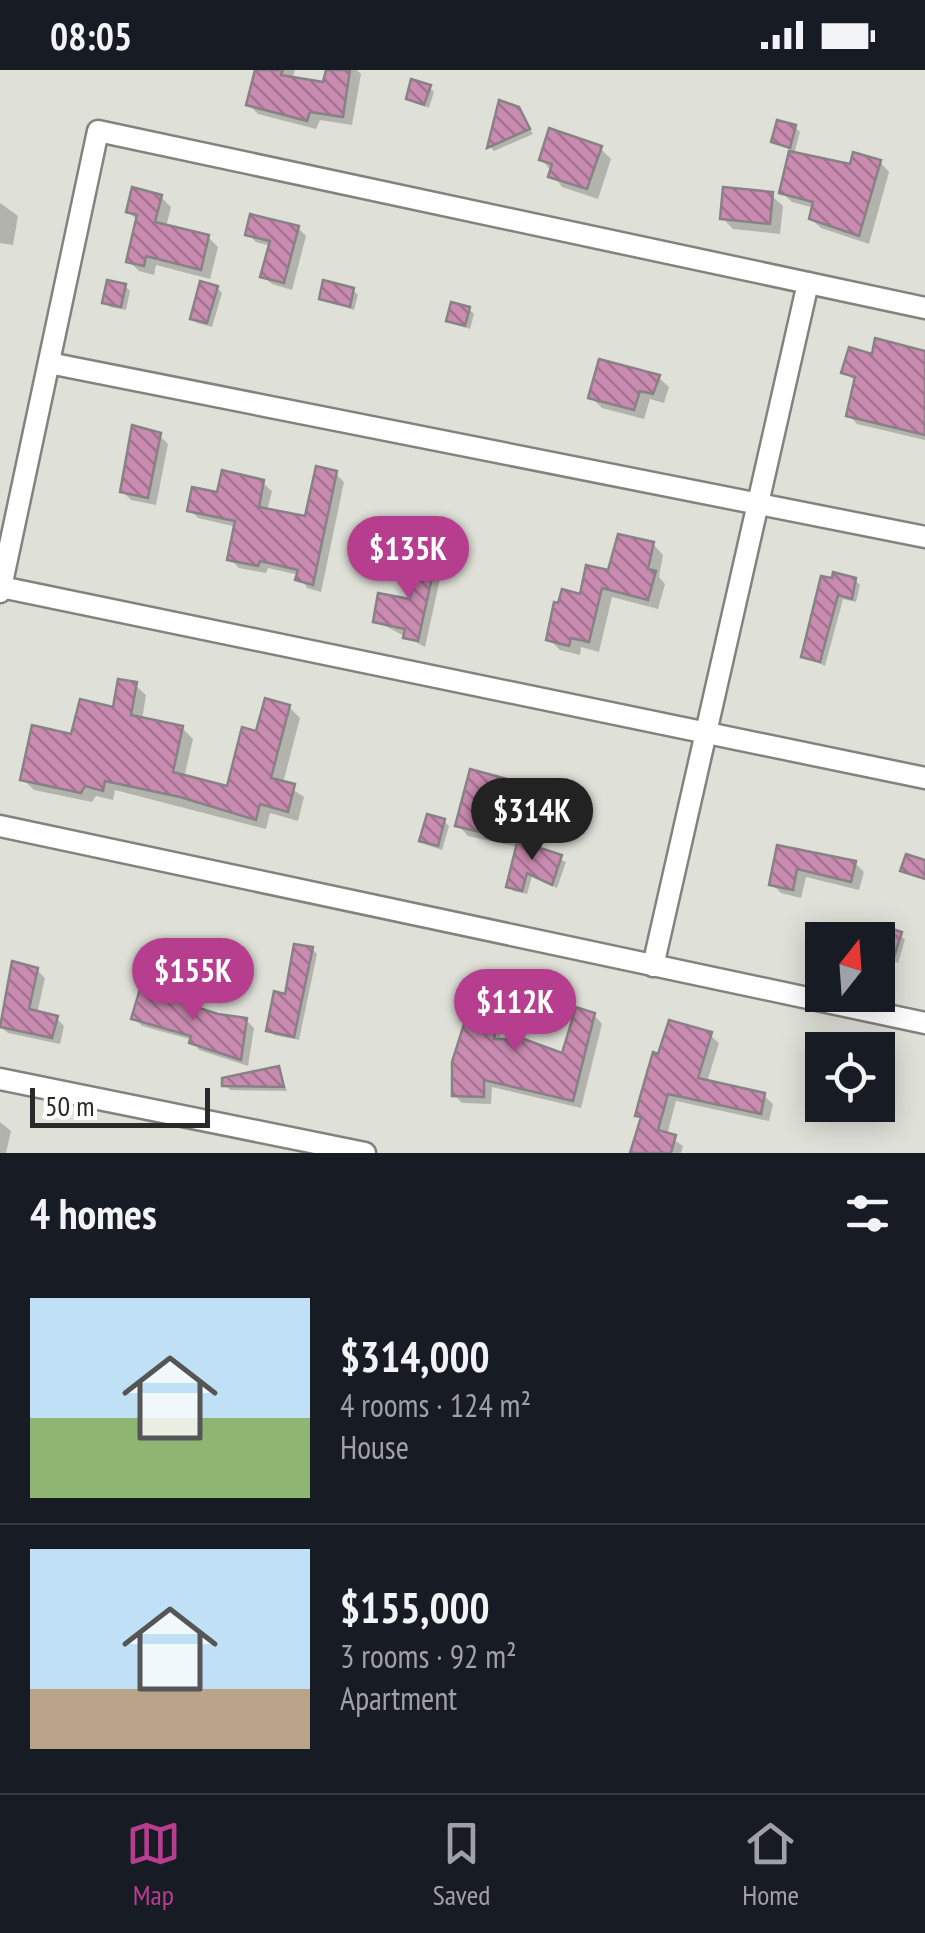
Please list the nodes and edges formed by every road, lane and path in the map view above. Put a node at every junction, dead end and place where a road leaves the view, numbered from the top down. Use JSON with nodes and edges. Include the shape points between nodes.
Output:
{"nodes":[{"id":1,"x":808,"y":283,"type":"junction"},
{"id":2,"x":925,"y":308,"type":"edge"},
{"id":3,"x":49,"y":363,"type":"junction"},
{"id":4,"x":760,"y":504,"type":"junction"},
{"id":5,"x":925,"y":537,"type":"edge"},
{"id":6,"x":1,"y":590,"type":"edge"},
{"id":7,"x":705,"y":731,"type":"junction"},
{"id":8,"x":925,"y":778,"type":"edge"},
{"id":9,"x":0,"y":826,"type":"edge"},
{"id":10,"x":653,"y":966,"type":"junction"},
{"id":11,"x":925,"y":1023,"type":"edge"},
{"id":12,"x":0,"y":1079,"type":"edge"},
{"id":13,"x":365,"y":1153,"type":"edge"}],
"edges":[{"from":1,"to":2,"type":"street"},
{"from":1,"to":3,"type":"street","via":[[98,131]]},
{"from":1,"to":4,"type":"street"},
{"from":3,"to":4,"type":"street"},
{"from":3,"to":6,"type":"street"},
{"from":4,"to":5,"type":"street"},
{"from":4,"to":7,"type":"street"},
{"from":6,"to":7,"type":"street"},
{"from":7,"to":8,"type":"street"},
{"from":7,"to":10,"type":"street"},
{"from":9,"to":10,"type":"street"},
{"from":10,"to":11,"type":"street"},
{"from":12,"to":13,"type":"street"}]}
